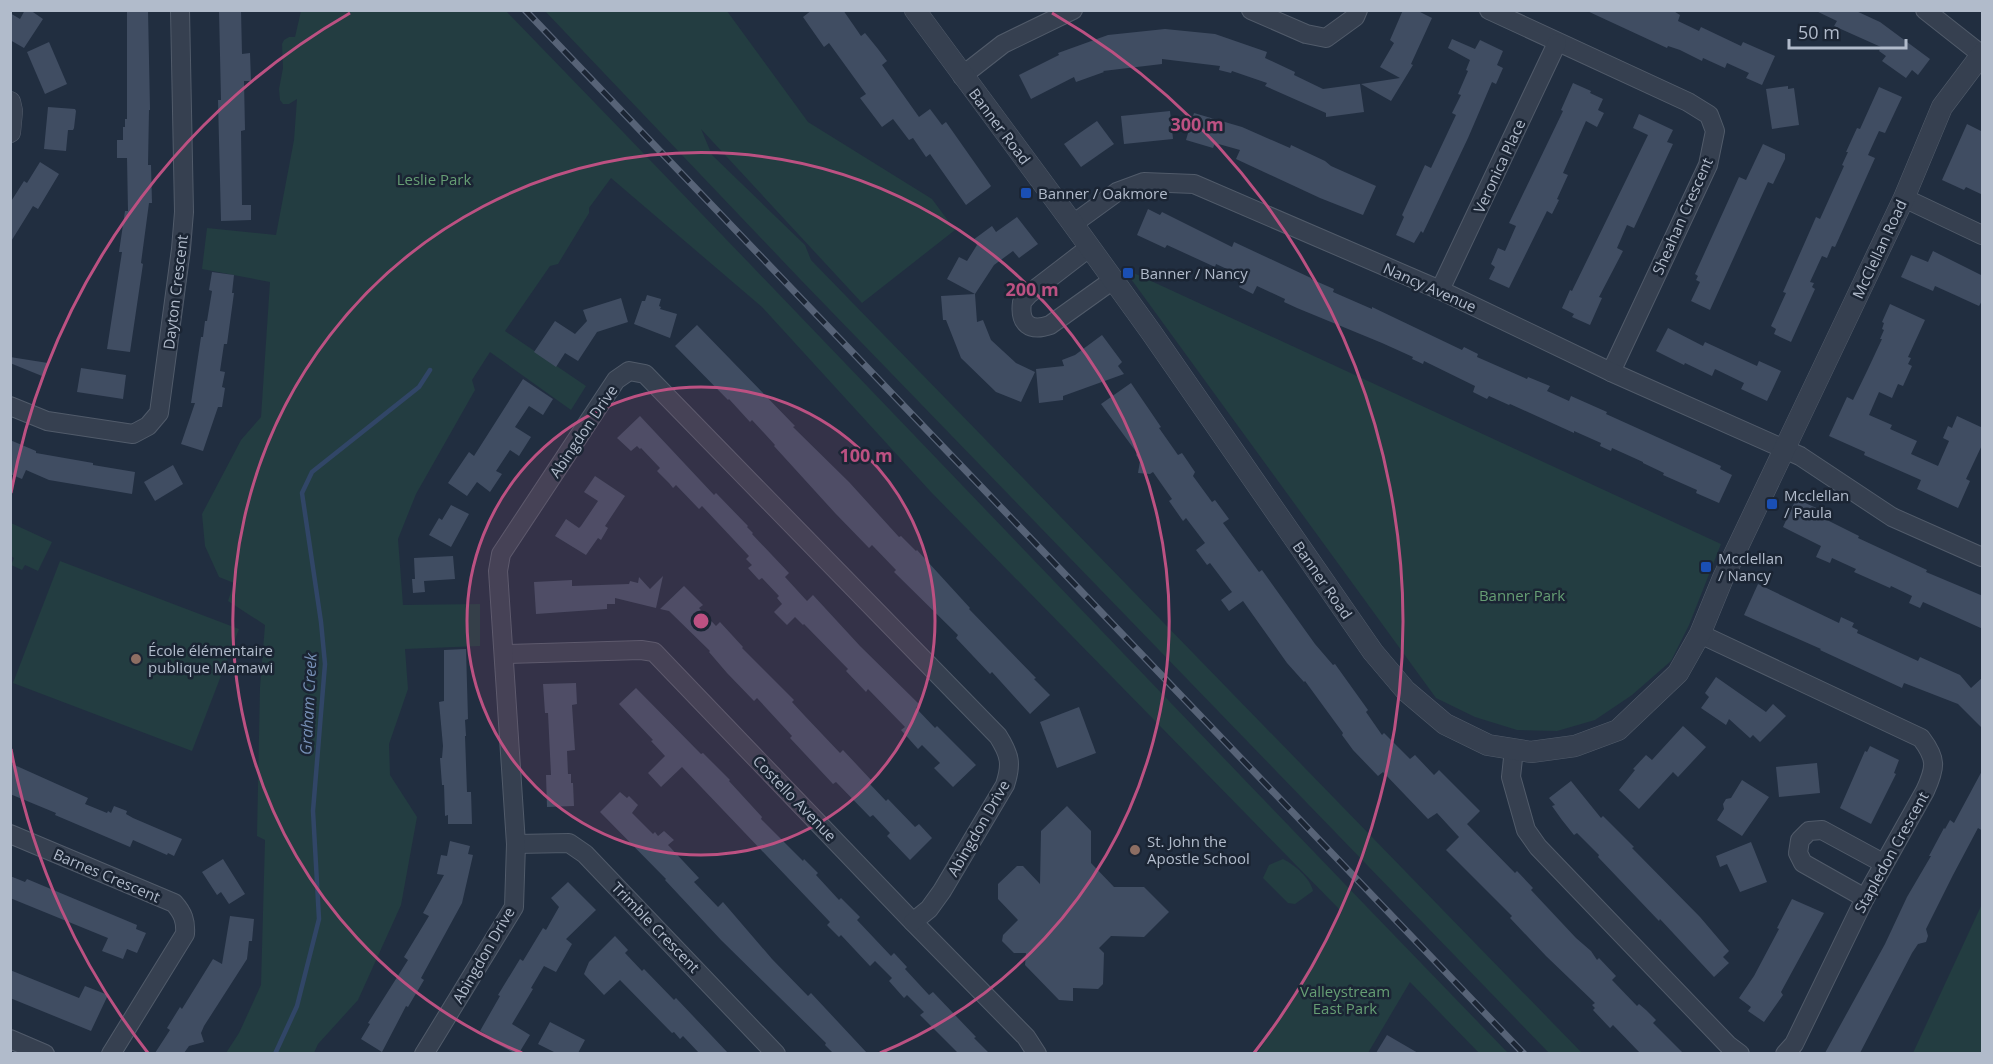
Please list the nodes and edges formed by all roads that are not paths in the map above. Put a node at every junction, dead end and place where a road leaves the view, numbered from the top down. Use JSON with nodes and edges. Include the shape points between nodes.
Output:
{"nodes":[{"id":1,"x":180,"y":10,"type":"edge"},
{"id":2,"x":915,"y":10,"type":"edge"},
{"id":3,"x":1073,"y":10,"type":"edge"},
{"id":4,"x":1251,"y":10,"type":"edge"},
{"id":5,"x":1358,"y":10,"type":"edge"},
{"id":6,"x":1489,"y":10,"type":"edge"},
{"id":7,"x":1925,"y":10,"type":"edge"},
{"id":8,"x":1557,"y":43,"type":"junction"},
{"id":9,"x":1982,"y":54,"type":"edge"},
{"id":10,"x":962,"y":76,"type":"junction"},
{"id":11,"x":10,"y":102,"type":"edge"},
{"id":12,"x":10,"y":132,"type":"edge"},
{"id":13,"x":1904,"y":198,"type":"junction"},
{"id":14,"x":1074,"y":224,"type":"junction"},
{"id":15,"x":1983,"y":235,"type":"edge"},
{"id":16,"x":1090,"y":247,"type":"junction"},
{"id":17,"x":1113,"y":280,"type":"junction"},
{"id":18,"x":1440,"y":290,"type":"junction"},
{"id":19,"x":1611,"y":372,"type":"junction"},
{"id":20,"x":10,"y":406,"type":"edge"},
{"id":21,"x":1784,"y":450,"type":"junction"},
{"id":22,"x":1983,"y":557,"type":"edge"},
{"id":23,"x":1700,"y":634,"type":"junction"},
{"id":24,"x":505,"y":654,"type":"junction"},
{"id":25,"x":1514,"y":749,"type":"junction"},
{"id":26,"x":10,"y":834,"type":"edge"},
{"id":27,"x":516,"y":844,"type":"junction"},
{"id":28,"x":1883,"y":863,"type":"junction"},
{"id":29,"x":1865,"y":898,"type":"junction"},
{"id":30,"x":913,"y":922,"type":"junction"},
{"id":31,"x":10,"y":1039,"type":"edge"},
{"id":32,"x":431,"y":1051,"type":"edge"},
{"id":33,"x":45,"y":1053,"type":"edge"},
{"id":34,"x":111,"y":1053,"type":"edge"},
{"id":35,"x":776,"y":1053,"type":"edge"},
{"id":36,"x":1037,"y":1053,"type":"edge"},
{"id":37,"x":1740,"y":1053,"type":"edge"},
{"id":38,"x":1785,"y":1053,"type":"edge"}],
"edges":[{"from":1,"to":20,"type":"street","name":"Dayton Crescent","via":[[184,212],[159,413],[134,434],[47,421]]},
{"from":2,"to":10,"type":"street","name":"Banner Road"},
{"from":3,"to":10,"type":"street","via":[[1003,44]]},
{"from":4,"to":5,"type":"street","via":[[1306,34],[1326,38],[1355,17]]},
{"from":6,"to":8,"type":"street","name":"Sheahan Crescent"},
{"from":7,"to":9,"type":"street"},
{"from":8,"to":18,"type":"street","name":"Veronica Place"},
{"from":8,"to":19,"type":"street","name":"Sheahan Crescent","via":[[1688,102],[1709,115],[1715,131],[1708,165]]},
{"from":9,"to":13,"type":"street","name":"McClellan Road","via":[[1942,107]]},
{"from":10,"to":14,"type":"street","name":"Banner Road"},
{"from":11,"to":12,"type":"street"},
{"from":13,"to":15,"type":"street"},
{"from":13,"to":21,"type":"street","name":"McClellan Road"},
{"from":14,"to":16,"type":"street","name":"Banner Road"},
{"from":14,"to":18,"type":"street","name":"Nancy Avenue","via":[[1117,192],[1144,182],[1194,184]]},
{"from":16,"to":17,"type":"street","name":"Banner Road"},
{"from":16,"to":17,"type":"street","via":[[1029,294],[1022,302],[1023,319],[1038,329],[1050,325]]},
{"from":17,"to":25,"type":"street","name":"Banner Road","via":[[1373,652],[1407,691],[1445,724],[1488,745]]},
{"from":18,"to":19,"type":"street","name":"Nancy Avenue"},
{"from":19,"to":21,"type":"street","name":"Nancy Avenue"},
{"from":21,"to":22,"type":"street","name":"Nancy Avenue","via":[[1800,456],[1892,517]]},
{"from":21,"to":23,"type":"street","name":"Banner Road"},
{"from":23,"to":25,"type":"street","name":"Banner Road","via":[[1678,672],[1618,730],[1575,746],[1530,752]]},
{"from":23,"to":28,"type":"street","name":"Stapledon Crescent","via":[[1921,738],[1933,755],[1933,774]]},
{"from":24,"to":27,"type":"street","name":"Abingdon Drive"},
{"from":24,"to":30,"type":"street","name":"Costello Avenue","via":[[654,652]]},
{"from":24,"to":30,"type":"street","name":"Abingdon Drive","via":[[498,571],[501,554],[616,380],[629,371],[645,374],[998,736],[1008,752],[1010,770],[1005,785],[930,909]]},
{"from":25,"to":37,"type":"street","via":[[1511,777],[1526,830],[1538,847]]},
{"from":26,"to":34,"type":"street","name":"Barnes Crescent","via":[[174,903],[182,912],[185,934]]},
{"from":27,"to":32,"type":"street","name":"Abingdon Drive","via":[[514,907]]},
{"from":27,"to":35,"type":"street","name":"Trimble Crescent","via":[[569,843],[585,854]]},
{"from":28,"to":29,"type":"street","name":"Stapledon Crescent"},
{"from":28,"to":29,"type":"street","via":[[1822,830],[1809,831],[1800,840],[1798,853],[1803,864]]},
{"from":29,"to":38,"type":"street","name":"Stapledon Crescent","via":[[1794,1044]]},
{"from":30,"to":36,"type":"street","name":"Costello Avenue","via":[[1026,1037]]},
{"from":31,"to":33,"type":"street"}]}
